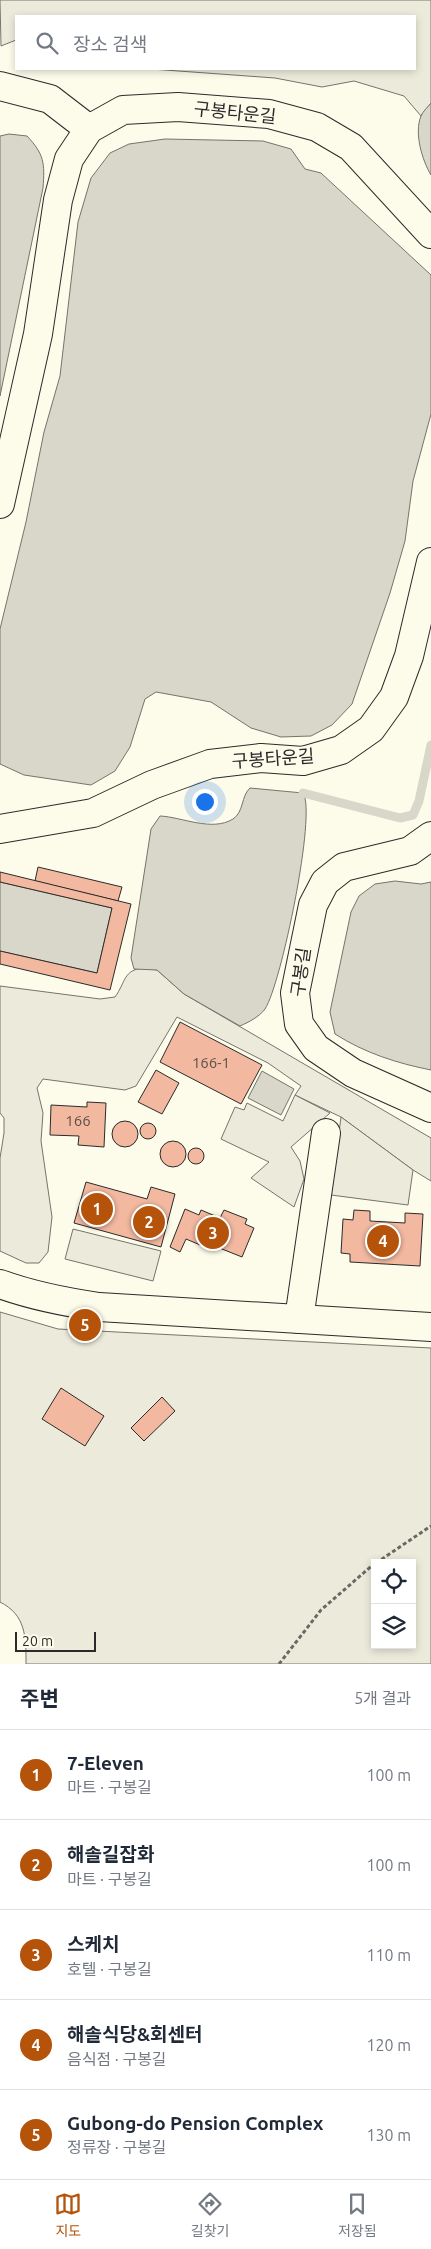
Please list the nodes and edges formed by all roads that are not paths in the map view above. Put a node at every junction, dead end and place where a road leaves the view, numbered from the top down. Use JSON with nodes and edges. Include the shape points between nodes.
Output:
{"nodes":[{"id":1,"x":0,"y":86,"type":"edge"},
{"id":2,"x":89,"y":129,"type":"junction"},
{"id":3,"x":431,"y":234,"type":"edge"},
{"id":4,"x":0,"y":504,"type":"edge"},
{"id":5,"x":431,"y":562,"type":"edge"},
{"id":6,"x":0,"y":828,"type":"edge"},
{"id":7,"x":431,"y":836,"type":"edge"},
{"id":8,"x":431,"y":1108,"type":"edge"},
{"id":9,"x":326,"y":1133,"type":"dead end"},
{"id":10,"x":0,"y":1284,"type":"edge"},
{"id":11,"x":299,"y":1319,"type":"junction"},
{"id":12,"x":431,"y":1328,"type":"edge"}],
"edges":[{"from":1,"to":2,"type":"street","via":[[50,99]]},
{"from":2,"to":3,"type":"street","name":"구봉타운길","via":[[123,110],[178,107],[269,114],[317,127],[351,147]]},
{"from":2,"to":4,"type":"street","name":"구봉타운길","via":[[69,159],[58,200],[38,334]]},
{"from":5,"to":6,"type":"street","name":"구봉타운길","via":[[409,656],[394,697],[371,728],[341,750],[303,761],[261,758],[210,764],[152,785],[93,813]]},
{"from":7,"to":8,"type":"street","name":"구봉길","via":[[410,851],[344,867],[325,882],[314,905],[295,992],[299,1024],[316,1048],[353,1073]]},
{"from":9,"to":11,"type":"street"},
{"from":10,"to":11,"type":"street","via":[[59,1302]]},
{"from":11,"to":12,"type":"street"}]}
